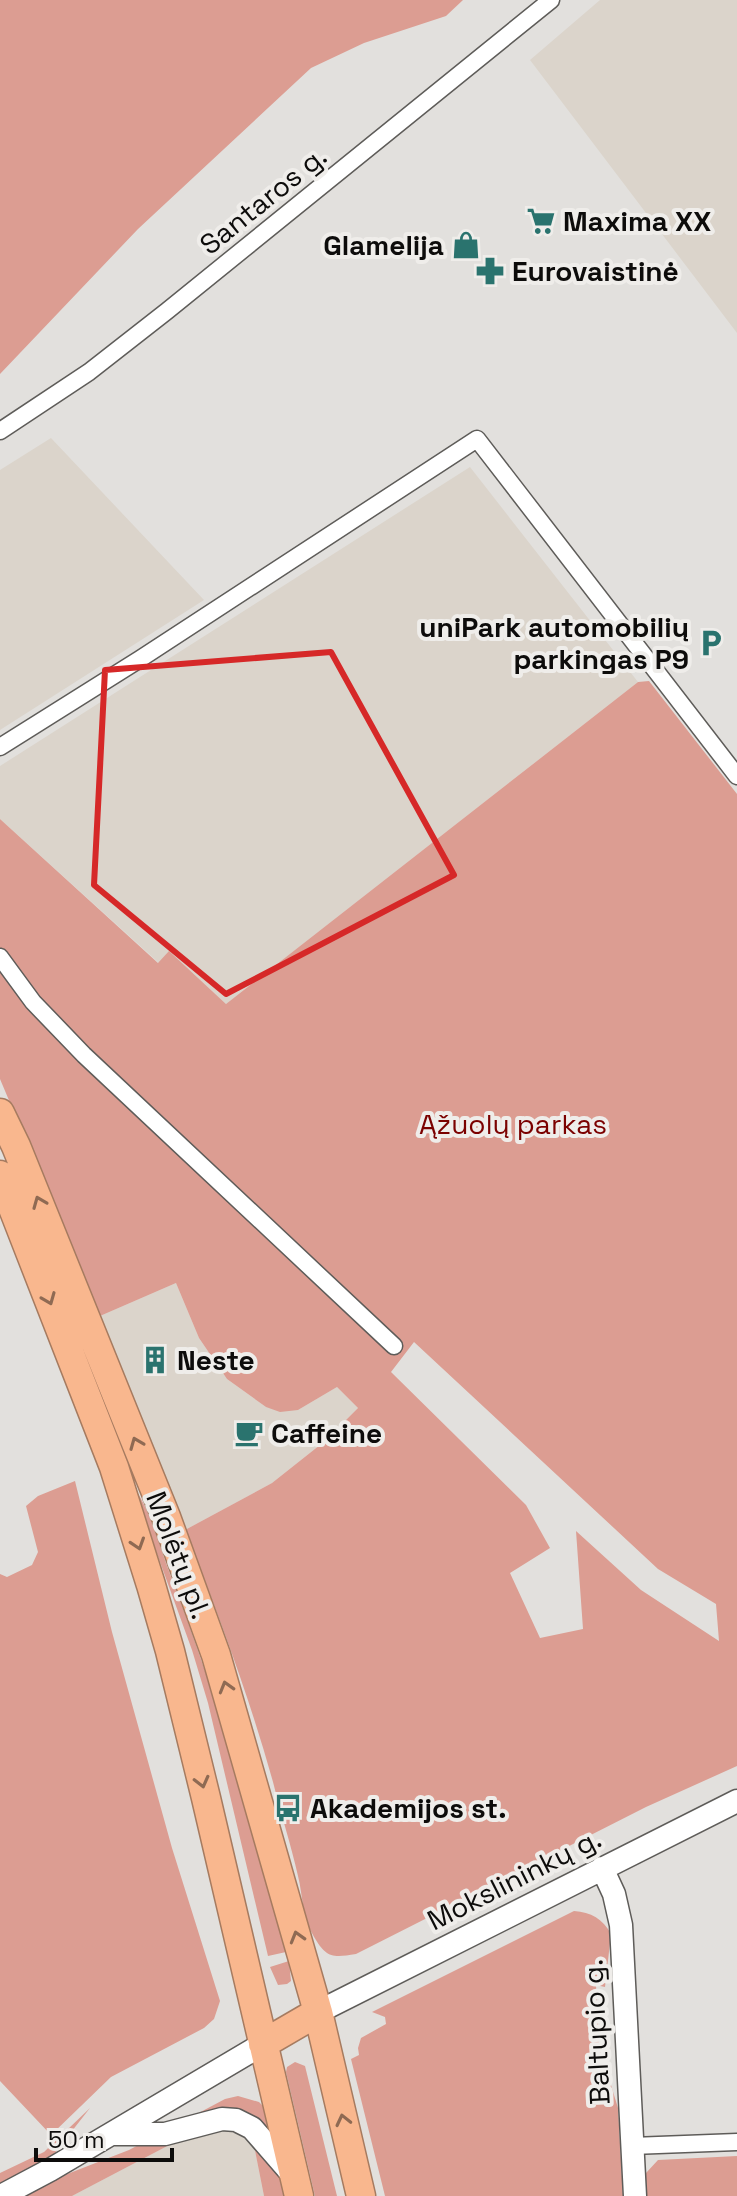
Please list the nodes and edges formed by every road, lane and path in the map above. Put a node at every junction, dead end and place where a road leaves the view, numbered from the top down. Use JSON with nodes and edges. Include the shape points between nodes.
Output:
{"nodes":[{"id":1,"x":551,"y":0,"type":"edge"},
{"id":2,"x":0,"y":431,"type":"edge"},
{"id":3,"x":0,"y":747,"type":"edge"},
{"id":4,"x":737,"y":776,"type":"edge"},
{"id":5,"x":0,"y":957,"type":"edge"},
{"id":6,"x":0,"y":1113,"type":"edge"},
{"id":7,"x":0,"y":1175,"type":"edge"},
{"id":8,"x":394,"y":1346,"type":"dead end"},
{"id":9,"x":737,"y":1801,"type":"edge"},
{"id":10,"x":602,"y":1868,"type":"junction"},
{"id":11,"x":318,"y":2012,"type":"junction"},
{"id":12,"x":263,"y":2044,"type":"junction"},
{"id":13,"x":110,"y":2134,"type":"junction"},
{"id":14,"x":737,"y":2142,"type":"edge"},
{"id":15,"x":632,"y":2146,"type":"junction"},
{"id":16,"x":297,"y":2187,"type":"edge"},
{"id":17,"x":1,"y":2196,"type":"edge"},
{"id":18,"x":361,"y":2196,"type":"edge"},
{"id":19,"x":635,"y":2196,"type":"edge"}],
"edges":[{"from":1,"to":2,"type":"street","name":"Santaros g.","via":[[123,346]]},
{"from":3,"to":4,"type":"street","via":[[477,439]]},
{"from":5,"to":8,"type":"street","via":[[33,1002],[84,1055]]},
{"from":11,"to":6,"type":"highway","name":"Molėtų pl.","one_way":true,"via":[[216,1655],[166,1517]]},
{"from":7,"to":12,"type":"highway","name":"Molėtų pl.","one_way":true,"via":[[114,1467],[151,1585]]},
{"from":9,"to":10,"type":"street","name":"Mokslininkų g."},
{"from":10,"to":11,"type":"street","name":"Mokslininkų g."},
{"from":10,"to":15,"type":"street","name":"Baltupio g.","via":[[621,1925]]},
{"from":11,"to":12,"type":"highway"},
{"from":18,"to":11,"type":"highway","name":"Molėtų pl.","one_way":true},
{"from":12,"to":13,"type":"street"},
{"from":12,"to":16,"type":"highway","name":"Molėtų pl."},
{"from":13,"to":16,"type":"street","via":[[165,2134],[236,2120],[252,2128]]},
{"from":13,"to":17,"type":"street"},
{"from":14,"to":15,"type":"street"},
{"from":15,"to":19,"type":"street","name":"Baltupio g."}]}
